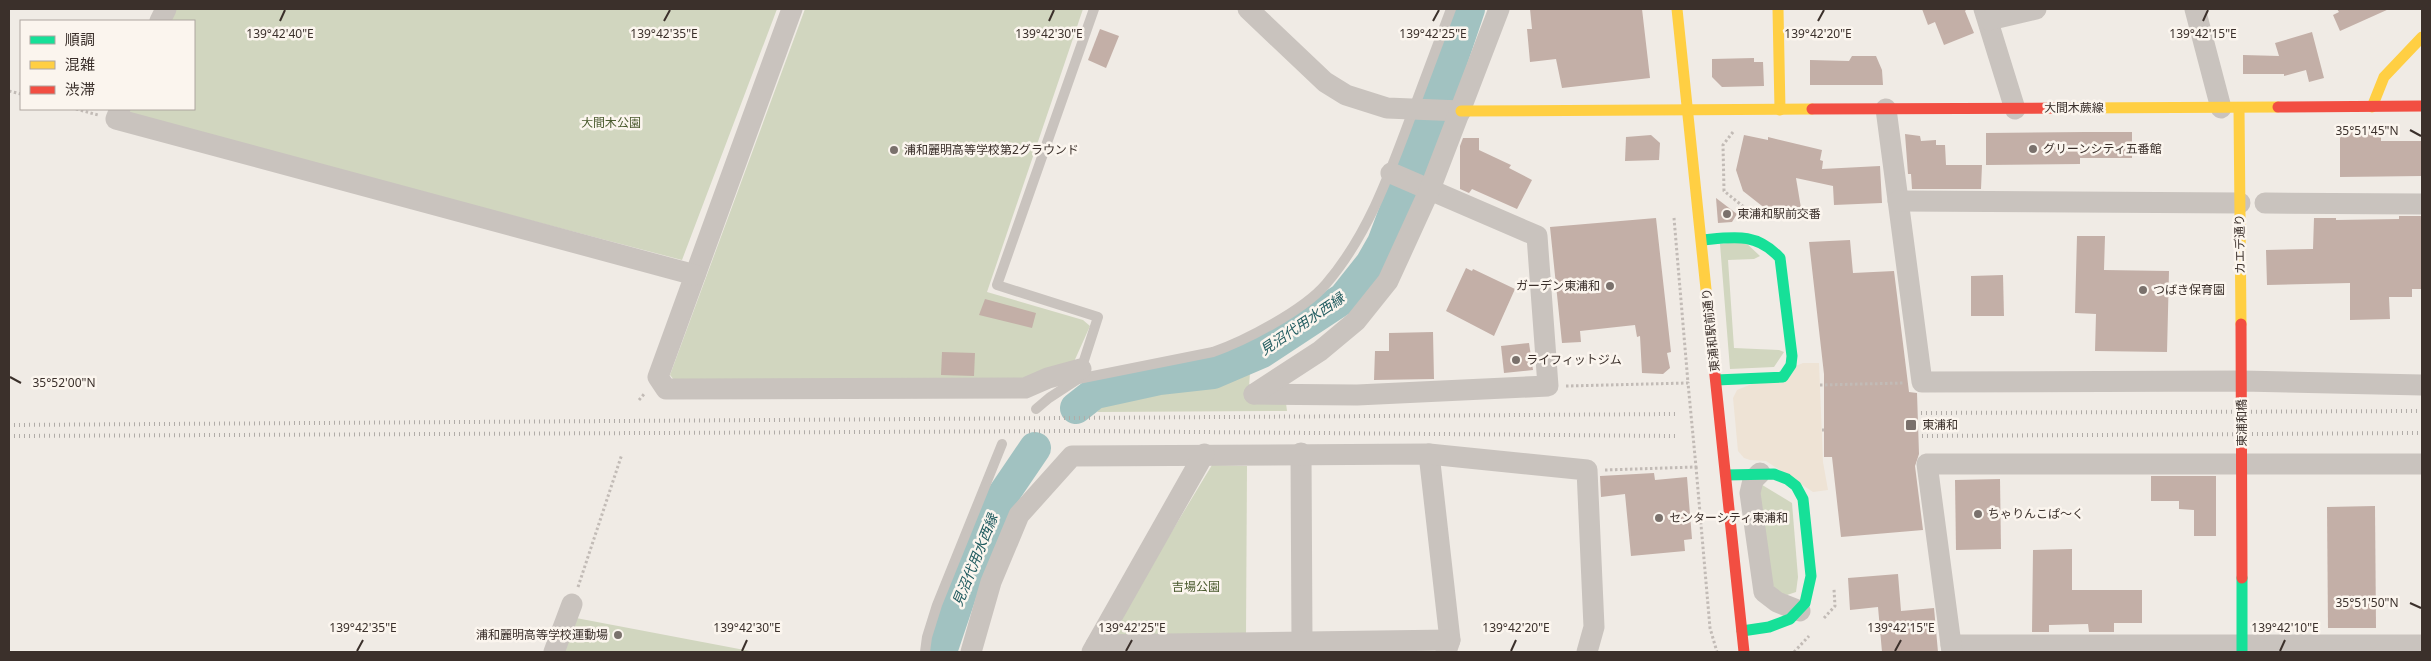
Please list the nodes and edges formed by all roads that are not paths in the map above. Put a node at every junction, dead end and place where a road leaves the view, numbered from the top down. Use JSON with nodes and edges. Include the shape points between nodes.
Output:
{"nodes":[{"id":1,"x":792,"y":9,"type":"edge"},
{"id":2,"x":1094,"y":9,"type":"edge"},
{"id":3,"x":1248,"y":9,"type":"edge"},
{"id":4,"x":1451,"y":9,"type":"edge"},
{"id":5,"x":1499,"y":9,"type":"edge"},
{"id":6,"x":1677,"y":9,"type":"edge"},
{"id":7,"x":2036,"y":9,"type":"edge"},
{"id":8,"x":2195,"y":9,"type":"edge"},
{"id":9,"x":1784,"y":11,"type":"edge"},
{"id":10,"x":1986,"y":14,"type":"edge"},
{"id":11,"x":2422,"y":37,"type":"edge"},
{"id":12,"x":2422,"y":106,"type":"edge"},
{"id":13,"x":2372,"y":107,"type":"junction"},
{"id":14,"x":1414,"y":108,"type":"junction"},
{"id":15,"x":2230,"y":108,"type":"junction"},
{"id":16,"x":1886,"y":109,"type":"junction"},
{"id":17,"x":2015,"y":109,"type":"junction"},
{"id":18,"x":120,"y":110,"type":"edge"},
{"id":19,"x":1461,"y":110,"type":"junction"},
{"id":20,"x":1688,"y":110,"type":"junction"},
{"id":21,"x":1780,"y":110,"type":"junction"},
{"id":22,"x":1391,"y":173,"type":"junction"},
{"id":23,"x":1430,"y":189,"type":"junction"},
{"id":24,"x":1898,"y":201,"type":"junction"},
{"id":25,"x":2240,"y":203,"type":"junction"},
{"id":26,"x":2265,"y":203,"type":"dead end"},
{"id":27,"x":2422,"y":204,"type":"edge"},
{"id":28,"x":1702,"y":240,"type":"junction"},
{"id":29,"x":695,"y":275,"type":"junction"},
{"id":30,"x":1080,"y":374,"type":"junction"},
{"id":31,"x":1716,"y":380,"type":"junction"},
{"id":32,"x":2422,"y":385,"type":"edge"},
{"id":33,"x":2242,"y":387,"type":"junction"},
{"id":34,"x":1036,"y":410,"type":"dead end"},
{"id":35,"x":1002,"y":444,"type":"dead end"},
{"id":36,"x":1301,"y":453,"type":"junction"},
{"id":37,"x":1204,"y":454,"type":"junction"},
{"id":38,"x":1429,"y":454,"type":"junction"},
{"id":39,"x":2242,"y":457,"type":"junction"},
{"id":40,"x":2422,"y":464,"type":"edge"},
{"id":41,"x":1760,"y":473,"type":"junction"},
{"id":42,"x":1726,"y":475,"type":"junction"},
{"id":43,"x":572,"y":604,"type":"road end"},
{"id":44,"x":1800,"y":611,"type":"junction"},
{"id":45,"x":1742,"y":631,"type":"junction"},
{"id":46,"x":1302,"y":642,"type":"junction"},
{"id":47,"x":2422,"y":645,"type":"edge"},
{"id":48,"x":1448,"y":646,"type":"edge"},
{"id":49,"x":1353,"y":647,"type":"edge"},
{"id":50,"x":1094,"y":649,"type":"edge"},
{"id":51,"x":1951,"y":649,"type":"edge"},
{"id":52,"x":2242,"y":649,"type":"edge"},
{"id":53,"x":554,"y":652,"type":"edge"},
{"id":54,"x":924,"y":652,"type":"edge"},
{"id":55,"x":971,"y":652,"type":"edge"},
{"id":56,"x":1587,"y":652,"type":"edge"},
{"id":57,"x":1744,"y":652,"type":"edge"}],
"edges":[{"from":1,"to":29,"type":"street"},
{"from":2,"to":30,"type":"lane","via":[[997,286],[1098,317]]},
{"from":3,"to":14,"type":"street","via":[[1325,82],[1346,95],[1387,108]]},
{"from":4,"to":14,"type":"lane"},
{"from":5,"to":19,"type":"street"},
{"from":6,"to":20,"type":"street","name":"東浦和駅前通り"},
{"from":7,"to":10,"type":"street"},
{"from":8,"to":15,"type":"street"},
{"from":9,"to":21,"type":"street"},
{"from":10,"to":17,"type":"street"},
{"from":11,"to":13,"type":"street","via":[[2379,82]]},
{"from":12,"to":13,"type":"street","name":"大間木蕨線"},
{"from":13,"to":15,"type":"street","name":"大間木蕨線"},
{"from":14,"to":19,"type":"street"},
{"from":14,"to":22,"type":"lane"},
{"from":15,"to":17,"type":"street","name":"大間木蕨線"},
{"from":15,"to":25,"type":"street","name":"カエデ通り"},
{"from":16,"to":17,"type":"street","name":"大間木蕨線"},
{"from":16,"to":21,"type":"street","name":"大間木蕨線"},
{"from":16,"to":24,"type":"street"},
{"from":18,"to":29,"type":"street","via":[[116,119]]},
{"from":19,"to":20,"type":"street","name":"大間木蕨線"},
{"from":19,"to":23,"type":"street"},
{"from":20,"to":21,"type":"street","name":"大間木蕨線"},
{"from":20,"to":28,"type":"street","name":"東浦和駅前通り"},
{"from":22,"to":23,"type":"street"},
{"from":22,"to":30,"type":"lane","via":[[1344,261],[1312,298],[1227,348]]},
{"from":23,"to":23,"type":"street","via":[[1388,281],[1356,321],[1320,351],[1254,394],[1357,395],[1548,386],[1537,236]]},
{"from":24,"to":25,"type":"street"},
{"from":24,"to":33,"type":"street","via":[[1922,382]]},
{"from":25,"to":33,"type":"street","name":"カエデ通り"},
{"from":26,"to":27,"type":"street"},
{"from":28,"to":31,"type":"street","name":"東浦和駅前通り"},
{"from":28,"to":31,"type":"street","via":[[1752,237],[1774,250],[1780,258],[1792,356],[1791,365],[1783,377]]},
{"from":29,"to":30,"type":"street","via":[[658,377],[666,389],[1025,388],[1048,378]]},
{"from":30,"to":34,"type":"lane"},
{"from":31,"to":42,"type":"street","name":"東浦和駅前通り"},
{"from":32,"to":33,"type":"street"},
{"from":33,"to":39,"type":"street","name":"東浦和橋"},
{"from":35,"to":54,"type":"lane","via":[[937,605]]},
{"from":36,"to":37,"type":"street"},
{"from":36,"to":38,"type":"street"},
{"from":36,"to":46,"type":"street"},
{"from":37,"to":50,"type":"street"},
{"from":37,"to":55,"type":"street","via":[[1072,456],[1019,515],[991,582]]},
{"from":38,"to":48,"type":"street"},
{"from":38,"to":56,"type":"street","via":[[1587,470],[1594,627]]},
{"from":39,"to":40,"type":"street"},
{"from":39,"to":51,"type":"street","via":[[1927,464]]},
{"from":39,"to":52,"type":"street"},
{"from":41,"to":42,"type":"street"},
{"from":41,"to":44,"type":"street","via":[[1753,480],[1750,493],[1764,592],[1777,602]]},
{"from":41,"to":44,"type":"street","via":[[1788,479],[1803,499],[1811,589]]},
{"from":42,"to":45,"type":"street","name":"東浦和駅前通り"},
{"from":43,"to":53,"type":"street"},
{"from":44,"to":45,"type":"street","via":[[1781,624]]},
{"from":45,"to":57,"type":"street","name":"東浦和駅前通り"},
{"from":46,"to":49,"type":"street"},
{"from":46,"to":50,"type":"street"},
{"from":47,"to":52,"type":"street"},
{"from":48,"to":49,"type":"street"},
{"from":51,"to":52,"type":"street"}]}
